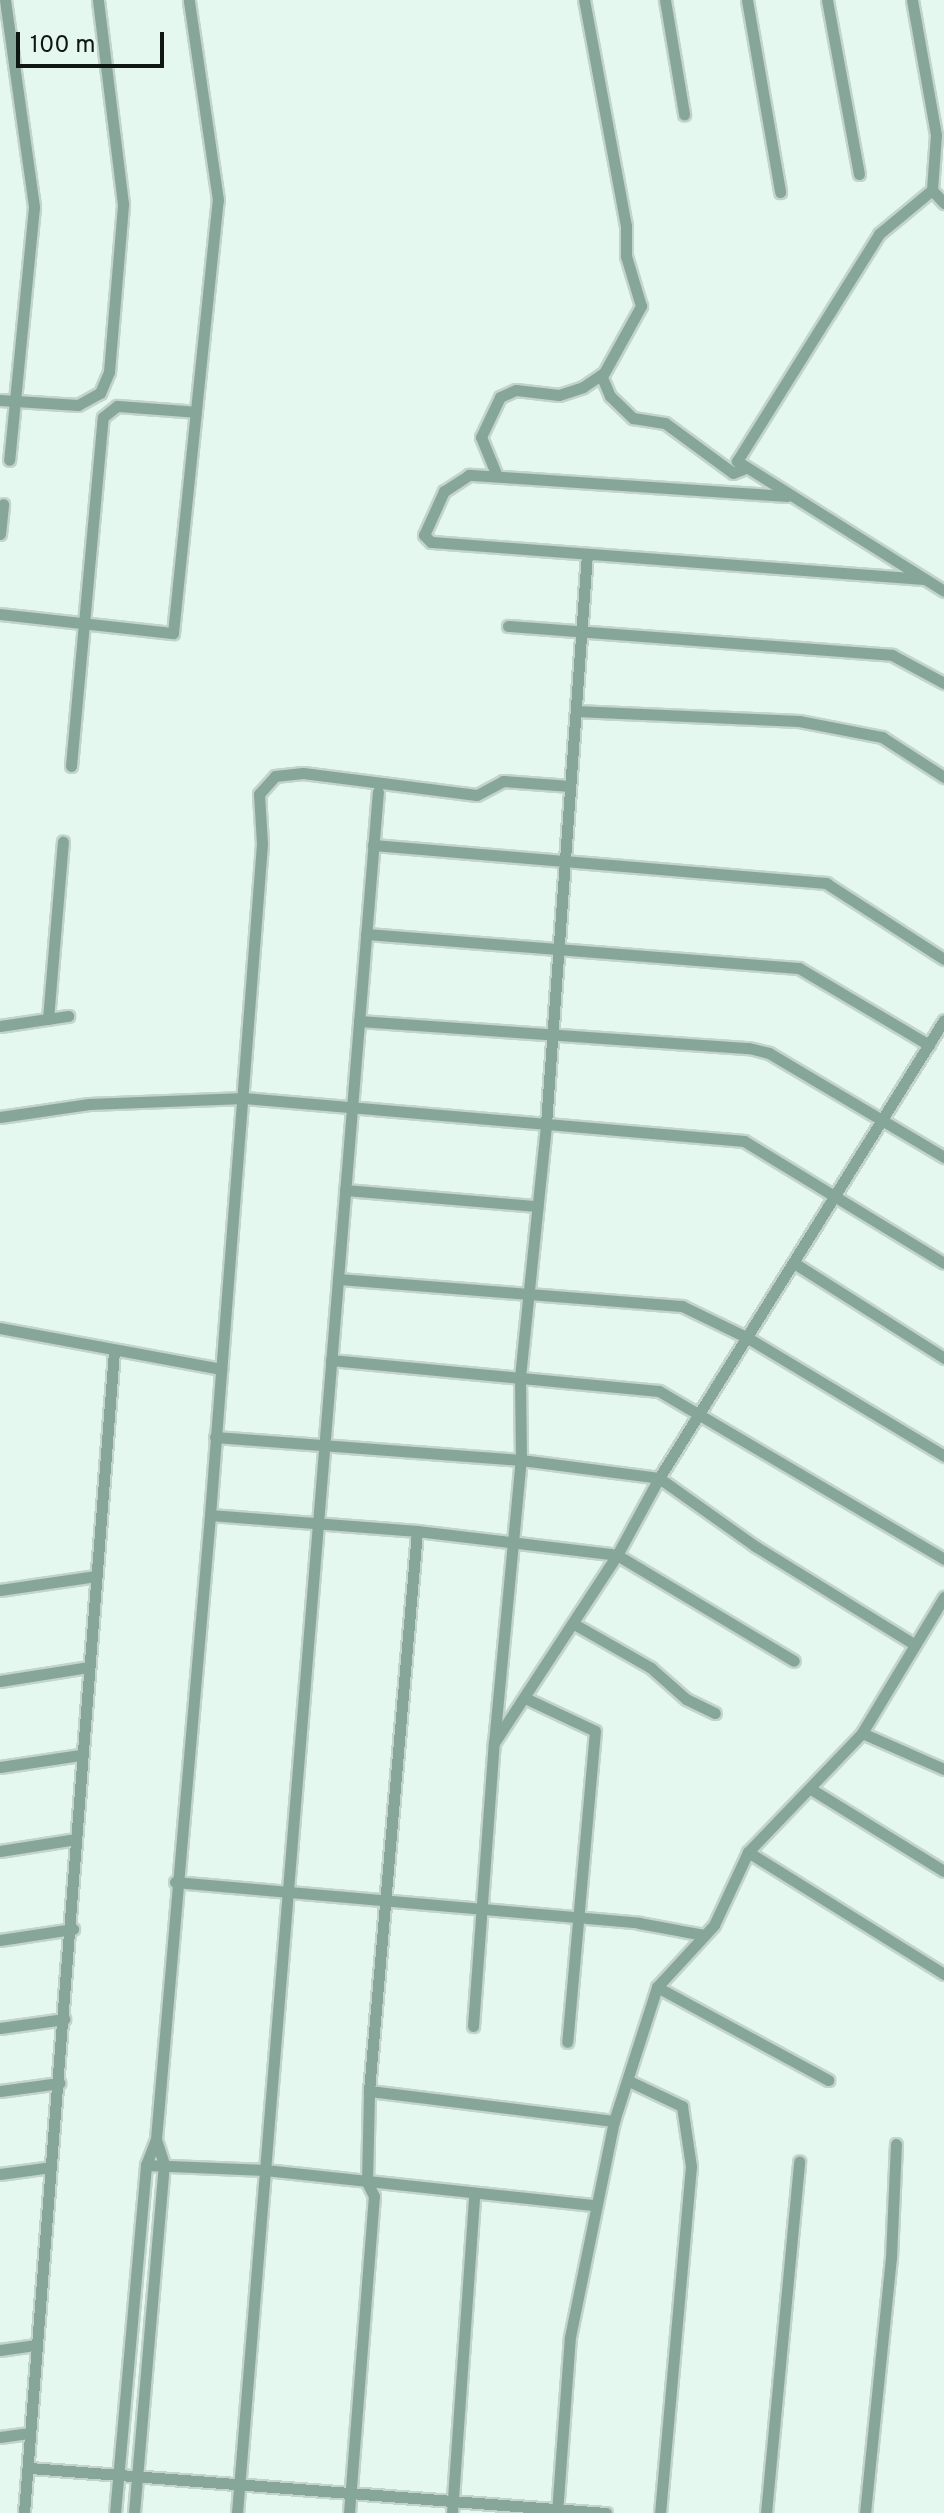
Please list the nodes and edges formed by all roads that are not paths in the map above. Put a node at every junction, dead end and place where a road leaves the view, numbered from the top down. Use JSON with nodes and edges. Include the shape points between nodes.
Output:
{"nodes":[{"id":1,"x":5,"y":0,"type":"edge"},
{"id":2,"x":98,"y":0,"type":"edge"},
{"id":3,"x":189,"y":0,"type":"edge"},
{"id":4,"x":584,"y":0,"type":"edge"},
{"id":5,"x":665,"y":0,"type":"edge"},
{"id":6,"x":747,"y":0,"type":"edge"},
{"id":7,"x":827,"y":0,"type":"edge"},
{"id":8,"x":912,"y":0,"type":"edge"},
{"id":9,"x":684,"y":114,"type":"dead end"},
{"id":10,"x":859,"y":174,"type":"dead end"},
{"id":11,"x":932,"y":190,"type":"junction"},
{"id":12,"x":780,"y":192,"type":"dead end"},
{"id":13,"x":944,"y":203,"type":"edge"},
{"id":14,"x":601,"y":375,"type":"junction"},
{"id":15,"x":0,"y":400,"type":"edge"},
{"id":16,"x":15,"y":401,"type":"junction"},
{"id":17,"x":196,"y":412,"type":"junction"},
{"id":18,"x":9,"y":460,"type":"dead end"},
{"id":19,"x":743,"y":469,"type":"junction"},
{"id":20,"x":497,"y":476,"type":"junction"},
{"id":21,"x":787,"y":496,"type":"junction"},
{"id":22,"x":3,"y":504,"type":"dead end"},
{"id":23,"x":0,"y":534,"type":"edge"},
{"id":24,"x":587,"y":554,"type":"junction"},
{"id":25,"x":925,"y":579,"type":"junction"},
{"id":26,"x":944,"y":591,"type":"edge"},
{"id":27,"x":0,"y":614,"type":"edge"},
{"id":28,"x":84,"y":623,"type":"junction"},
{"id":29,"x":508,"y":626,"type":"dead end"},
{"id":30,"x":582,"y":629,"type":"junction"},
{"id":31,"x":944,"y":683,"type":"edge"},
{"id":32,"x":576,"y":711,"type":"junction"},
{"id":33,"x":71,"y":766,"type":"dead end"},
{"id":34,"x":944,"y":777,"type":"edge"},
{"id":35,"x":570,"y":786,"type":"junction"},
{"id":36,"x":378,"y":792,"type":"dead end"},
{"id":37,"x":63,"y":842,"type":"dead end"},
{"id":38,"x":373,"y":845,"type":"junction"},
{"id":39,"x":565,"y":862,"type":"junction"},
{"id":40,"x":366,"y":934,"type":"junction"},
{"id":41,"x":558,"y":949,"type":"junction"},
{"id":42,"x":944,"y":959,"type":"edge"},
{"id":43,"x":68,"y":1016,"type":"dead end"},
{"id":44,"x":48,"y":1019,"type":"junction"},
{"id":45,"x":944,"y":1020,"type":"edge"},
{"id":46,"x":359,"y":1021,"type":"junction"},
{"id":47,"x":0,"y":1026,"type":"edge"},
{"id":48,"x":552,"y":1034,"type":"junction"},
{"id":49,"x":929,"y":1045,"type":"junction"},
{"id":50,"x":244,"y":1098,"type":"junction"},
{"id":51,"x":352,"y":1109,"type":"junction"},
{"id":52,"x":0,"y":1117,"type":"edge"},
{"id":53,"x":882,"y":1119,"type":"junction"},
{"id":54,"x":546,"y":1124,"type":"junction"},
{"id":55,"x":944,"y":1157,"type":"edge"},
{"id":56,"x":345,"y":1190,"type":"junction"},
{"id":57,"x":834,"y":1196,"type":"junction"},
{"id":58,"x":537,"y":1206,"type":"junction"},
{"id":59,"x":794,"y":1263,"type":"junction"},
{"id":60,"x":944,"y":1263,"type":"edge"},
{"id":61,"x":338,"y":1279,"type":"junction"},
{"id":62,"x":528,"y":1293,"type":"junction"},
{"id":63,"x":0,"y":1328,"type":"edge"},
{"id":64,"x":748,"y":1338,"type":"junction"},
{"id":65,"x":114,"y":1350,"type":"junction"},
{"id":66,"x":944,"y":1358,"type":"edge"},
{"id":67,"x":331,"y":1360,"type":"junction"},
{"id":68,"x":221,"y":1369,"type":"junction"},
{"id":69,"x":520,"y":1377,"type":"junction"},
{"id":70,"x":701,"y":1413,"type":"junction"},
{"id":71,"x":215,"y":1437,"type":"junction"},
{"id":72,"x":324,"y":1444,"type":"junction"},
{"id":73,"x":944,"y":1456,"type":"edge"},
{"id":74,"x":521,"y":1460,"type":"junction"},
{"id":75,"x":659,"y":1478,"type":"junction"},
{"id":76,"x":210,"y":1515,"type":"junction"},
{"id":77,"x":318,"y":1524,"type":"junction"},
{"id":78,"x":417,"y":1531,"type":"junction"},
{"id":79,"x":514,"y":1541,"type":"junction"},
{"id":80,"x":617,"y":1555,"type":"junction"},
{"id":81,"x":944,"y":1559,"type":"edge"},
{"id":82,"x":96,"y":1576,"type":"junction"},
{"id":83,"x":0,"y":1590,"type":"edge"},
{"id":84,"x":944,"y":1597,"type":"edge"},
{"id":85,"x":574,"y":1624,"type":"junction"},
{"id":86,"x":915,"y":1645,"type":"junction"},
{"id":87,"x":794,"y":1661,"type":"dead end"},
{"id":88,"x":88,"y":1667,"type":"junction"},
{"id":89,"x":0,"y":1681,"type":"edge"},
{"id":90,"x":525,"y":1698,"type":"junction"},
{"id":91,"x":715,"y":1713,"type":"dead end"},
{"id":92,"x":862,"y":1733,"type":"junction"},
{"id":93,"x":494,"y":1743,"type":"junction"},
{"id":94,"x":80,"y":1755,"type":"junction"},
{"id":95,"x":0,"y":1767,"type":"edge"},
{"id":96,"x":944,"y":1769,"type":"edge"},
{"id":97,"x":811,"y":1789,"type":"junction"},
{"id":98,"x":76,"y":1839,"type":"junction"},
{"id":99,"x":0,"y":1851,"type":"edge"},
{"id":100,"x":748,"y":1852,"type":"junction"},
{"id":101,"x":944,"y":1871,"type":"edge"},
{"id":102,"x":175,"y":1882,"type":"junction"},
{"id":103,"x":288,"y":1892,"type":"junction"},
{"id":104,"x":382,"y":1900,"type":"junction"},
{"id":105,"x":484,"y":1910,"type":"junction"},
{"id":106,"x":581,"y":1919,"type":"junction"},
{"id":107,"x":73,"y":1929,"type":"junction"},
{"id":108,"x":704,"y":1935,"type":"junction"},
{"id":109,"x":0,"y":1940,"type":"edge"},
{"id":110,"x":944,"y":1974,"type":"edge"},
{"id":111,"x":657,"y":1987,"type":"junction"},
{"id":112,"x":64,"y":2019,"type":"junction"},
{"id":113,"x":473,"y":2026,"type":"dead end"},
{"id":114,"x":0,"y":2028,"type":"edge"},
{"id":115,"x":567,"y":2042,"type":"dead end"},
{"id":116,"x":828,"y":2080,"type":"dead end"},
{"id":117,"x":629,"y":2081,"type":"junction"},
{"id":118,"x":59,"y":2083,"type":"junction"},
{"id":119,"x":0,"y":2091,"type":"edge"},
{"id":120,"x":369,"y":2091,"type":"junction"},
{"id":121,"x":614,"y":2121,"type":"junction"},
{"id":122,"x":156,"y":2139,"type":"junction"},
{"id":123,"x":896,"y":2144,"type":"dead end"},
{"id":124,"x":799,"y":2162,"type":"dead end"},
{"id":125,"x":164,"y":2164,"type":"junction"},
{"id":126,"x":146,"y":2165,"type":"junction"},
{"id":127,"x":51,"y":2167,"type":"junction"},
{"id":128,"x":265,"y":2170,"type":"junction"},
{"id":129,"x":0,"y":2174,"type":"edge"},
{"id":130,"x":367,"y":2182,"type":"junction"},
{"id":131,"x":474,"y":2196,"type":"junction"},
{"id":132,"x":595,"y":2205,"type":"junction"},
{"id":133,"x":35,"y":2345,"type":"junction"},
{"id":134,"x":0,"y":2350,"type":"edge"},
{"id":135,"x":30,"y":2433,"type":"junction"},
{"id":136,"x":0,"y":2437,"type":"edge"},
{"id":137,"x":30,"y":2468,"type":"junction"},
{"id":138,"x":119,"y":2472,"type":"junction"},
{"id":139,"x":137,"y":2474,"type":"junction"},
{"id":140,"x":239,"y":2483,"type":"junction"},
{"id":141,"x":351,"y":2494,"type":"junction"},
{"id":142,"x":452,"y":2507,"type":"edge"},
{"id":143,"x":557,"y":2511,"type":"edge"},
{"id":144,"x":24,"y":2513,"type":"edge"},
{"id":145,"x":115,"y":2513,"type":"edge"},
{"id":146,"x":134,"y":2513,"type":"edge"},
{"id":147,"x":237,"y":2513,"type":"edge"},
{"id":148,"x":349,"y":2513,"type":"edge"},
{"id":149,"x":606,"y":2513,"type":"edge"},
{"id":150,"x":660,"y":2513,"type":"edge"},
{"id":151,"x":766,"y":2513,"type":"edge"},
{"id":152,"x":865,"y":2513,"type":"edge"}],
"edges":[{"from":1,"to":16,"type":"street","via":[[34,207]]},
{"from":2,"to":16,"type":"street","via":[[123,204],[109,372],[100,393],[78,405]]},
{"from":3,"to":17,"type":"street","via":[[218,200]]},
{"from":4,"to":14,"type":"street","via":[[626,226],[626,256],[641,306]]},
{"from":5,"to":9,"type":"street"},
{"from":6,"to":12,"type":"street"},
{"from":7,"to":10,"type":"street"},
{"from":8,"to":11,"type":"street","via":[[936,135]]},
{"from":11,"to":13,"type":"street"},
{"from":11,"to":19,"type":"street","via":[[879,234],[737,455]]},
{"from":14,"to":19,"type":"street","via":[[610,396],[633,418],[665,423],[733,473]]},
{"from":14,"to":20,"type":"street","via":[[559,395],[516,390],[500,397],[481,437]]},
{"from":15,"to":16,"type":"street"},
{"from":16,"to":18,"type":"street"},
{"from":17,"to":28,"type":"street","via":[[117,406],[103,417]]},
{"from":17,"to":28,"type":"street","via":[[173,633]]},
{"from":19,"to":21,"type":"street"},
{"from":20,"to":21,"type":"street"},
{"from":20,"to":24,"type":"street","via":[[469,475],[450,486],[428,517],[424,535],[431,542]]},
{"from":21,"to":25,"type":"street"},
{"from":22,"to":23,"type":"street"},
{"from":24,"to":25,"type":"street"},
{"from":24,"to":30,"type":"street"},
{"from":25,"to":26,"type":"street"},
{"from":27,"to":28,"type":"street"},
{"from":28,"to":33,"type":"street"},
{"from":29,"to":30,"type":"street"},
{"from":30,"to":31,"type":"street","via":[[892,655]]},
{"from":30,"to":32,"type":"street"},
{"from":32,"to":34,"type":"street","via":[[799,721],[882,737]]},
{"from":32,"to":35,"type":"street"},
{"from":35,"to":39,"type":"street"},
{"from":35,"to":50,"type":"street","via":[[503,781],[477,795],[338,775],[275,776],[265,781],[259,794],[262,844]]},
{"from":36,"to":38,"type":"street"},
{"from":37,"to":44,"type":"street"},
{"from":38,"to":39,"type":"street"},
{"from":38,"to":40,"type":"street"},
{"from":39,"to":41,"type":"street"},
{"from":39,"to":42,"type":"street","via":[[826,883]]},
{"from":40,"to":41,"type":"street"},
{"from":40,"to":46,"type":"street"},
{"from":41,"to":48,"type":"street"},
{"from":41,"to":49,"type":"street","via":[[799,968]]},
{"from":43,"to":44,"type":"street"},
{"from":44,"to":47,"type":"street"},
{"from":45,"to":49,"type":"street"},
{"from":46,"to":48,"type":"street"},
{"from":46,"to":51,"type":"street"},
{"from":48,"to":53,"type":"street","via":[[769,1053]]},
{"from":48,"to":54,"type":"street"},
{"from":49,"to":53,"type":"street"},
{"from":50,"to":51,"type":"street"},
{"from":50,"to":52,"type":"street","via":[[89,1104]]},
{"from":50,"to":68,"type":"street"},
{"from":51,"to":54,"type":"street"},
{"from":51,"to":56,"type":"street"},
{"from":53,"to":55,"type":"street"},
{"from":53,"to":57,"type":"street"},
{"from":54,"to":57,"type":"street","via":[[744,1141]]},
{"from":54,"to":58,"type":"street"},
{"from":56,"to":58,"type":"street"},
{"from":56,"to":61,"type":"street"},
{"from":57,"to":59,"type":"street"},
{"from":57,"to":60,"type":"street"},
{"from":58,"to":62,"type":"street"},
{"from":59,"to":64,"type":"street"},
{"from":59,"to":66,"type":"street"},
{"from":61,"to":62,"type":"street"},
{"from":61,"to":67,"type":"street"},
{"from":62,"to":64,"type":"street","via":[[682,1306]]},
{"from":62,"to":69,"type":"street"},
{"from":63,"to":65,"type":"street"},
{"from":64,"to":70,"type":"street"},
{"from":64,"to":73,"type":"street"},
{"from":65,"to":68,"type":"street"},
{"from":65,"to":82,"type":"street"},
{"from":67,"to":69,"type":"street"},
{"from":67,"to":72,"type":"street"},
{"from":68,"to":71,"type":"street"},
{"from":69,"to":70,"type":"street","via":[[637,1386]]},
{"from":69,"to":74,"type":"street"},
{"from":70,"to":75,"type":"street"},
{"from":70,"to":81,"type":"street"},
{"from":71,"to":72,"type":"street"},
{"from":71,"to":76,"type":"street"},
{"from":72,"to":74,"type":"street"},
{"from":72,"to":77,"type":"street"},
{"from":74,"to":75,"type":"street"},
{"from":74,"to":79,"type":"street"},
{"from":75,"to":80,"type":"street"},
{"from":75,"to":86,"type":"street","via":[[755,1546]]},
{"from":76,"to":77,"type":"street"},
{"from":76,"to":102,"type":"street"},
{"from":77,"to":78,"type":"street"},
{"from":77,"to":103,"type":"street"},
{"from":78,"to":79,"type":"street"},
{"from":78,"to":104,"type":"street"},
{"from":79,"to":80,"type":"street"},
{"from":79,"to":93,"type":"street"},
{"from":80,"to":85,"type":"street"},
{"from":80,"to":87,"type":"street"},
{"from":82,"to":83,"type":"street"},
{"from":82,"to":88,"type":"street"},
{"from":84,"to":86,"type":"street"},
{"from":85,"to":90,"type":"street"},
{"from":85,"to":91,"type":"street"},
{"from":86,"to":92,"type":"street"},
{"from":88,"to":89,"type":"street"},
{"from":88,"to":94,"type":"street"},
{"from":90,"to":93,"type":"street"},
{"from":90,"to":106,"type":"street","via":[[595,1731]]},
{"from":92,"to":96,"type":"street"},
{"from":92,"to":97,"type":"street"},
{"from":93,"to":105,"type":"street"},
{"from":94,"to":95,"type":"street"},
{"from":94,"to":98,"type":"street"},
{"from":97,"to":100,"type":"street"},
{"from":97,"to":101,"type":"street"},
{"from":98,"to":99,"type":"street"},
{"from":98,"to":107,"type":"street"},
{"from":100,"to":108,"type":"street","via":[[714,1925]]},
{"from":100,"to":110,"type":"street"},
{"from":102,"to":103,"type":"street"},
{"from":102,"to":122,"type":"street"},
{"from":103,"to":104,"type":"street"},
{"from":103,"to":128,"type":"street"},
{"from":104,"to":105,"type":"street"},
{"from":104,"to":120,"type":"street"},
{"from":105,"to":106,"type":"street"},
{"from":105,"to":113,"type":"street"},
{"from":106,"to":108,"type":"street"},
{"from":106,"to":115,"type":"street"},
{"from":107,"to":109,"type":"street"},
{"from":107,"to":112,"type":"street"},
{"from":108,"to":111,"type":"street"},
{"from":111,"to":116,"type":"street"},
{"from":111,"to":117,"type":"street"},
{"from":112,"to":114,"type":"street"},
{"from":112,"to":118,"type":"street"},
{"from":117,"to":121,"type":"street"},
{"from":117,"to":150,"type":"street","via":[[682,2106],[691,2166]]},
{"from":118,"to":119,"type":"street"},
{"from":118,"to":127,"type":"street"},
{"from":120,"to":121,"type":"street"},
{"from":120,"to":130,"type":"street"},
{"from":121,"to":132,"type":"street"},
{"from":122,"to":125,"type":"street"},
{"from":122,"to":126,"type":"street"},
{"from":123,"to":152,"type":"street","via":[[891,2258]]},
{"from":124,"to":151,"type":"street"},
{"from":125,"to":126,"type":"street"},
{"from":125,"to":128,"type":"street"},
{"from":125,"to":139,"type":"street"},
{"from":126,"to":138,"type":"street"},
{"from":127,"to":129,"type":"street"},
{"from":127,"to":133,"type":"street"},
{"from":128,"to":130,"type":"street"},
{"from":128,"to":140,"type":"street"},
{"from":130,"to":131,"type":"street"},
{"from":130,"to":141,"type":"street","via":[[374,2196]]},
{"from":131,"to":132,"type":"street"},
{"from":131,"to":142,"type":"street"},
{"from":132,"to":143,"type":"street","via":[[570,2337]]},
{"from":133,"to":134,"type":"street"},
{"from":133,"to":135,"type":"street"},
{"from":135,"to":136,"type":"street"},
{"from":135,"to":137,"type":"street"},
{"from":137,"to":138,"type":"street"},
{"from":137,"to":144,"type":"street"},
{"from":138,"to":139,"type":"street"},
{"from":138,"to":145,"type":"street"},
{"from":139,"to":140,"type":"street"},
{"from":139,"to":146,"type":"street"},
{"from":140,"to":141,"type":"street"},
{"from":140,"to":147,"type":"street"},
{"from":141,"to":142,"type":"street"},
{"from":141,"to":148,"type":"street"},
{"from":142,"to":143,"type":"street"},
{"from":143,"to":149,"type":"street"}]}
